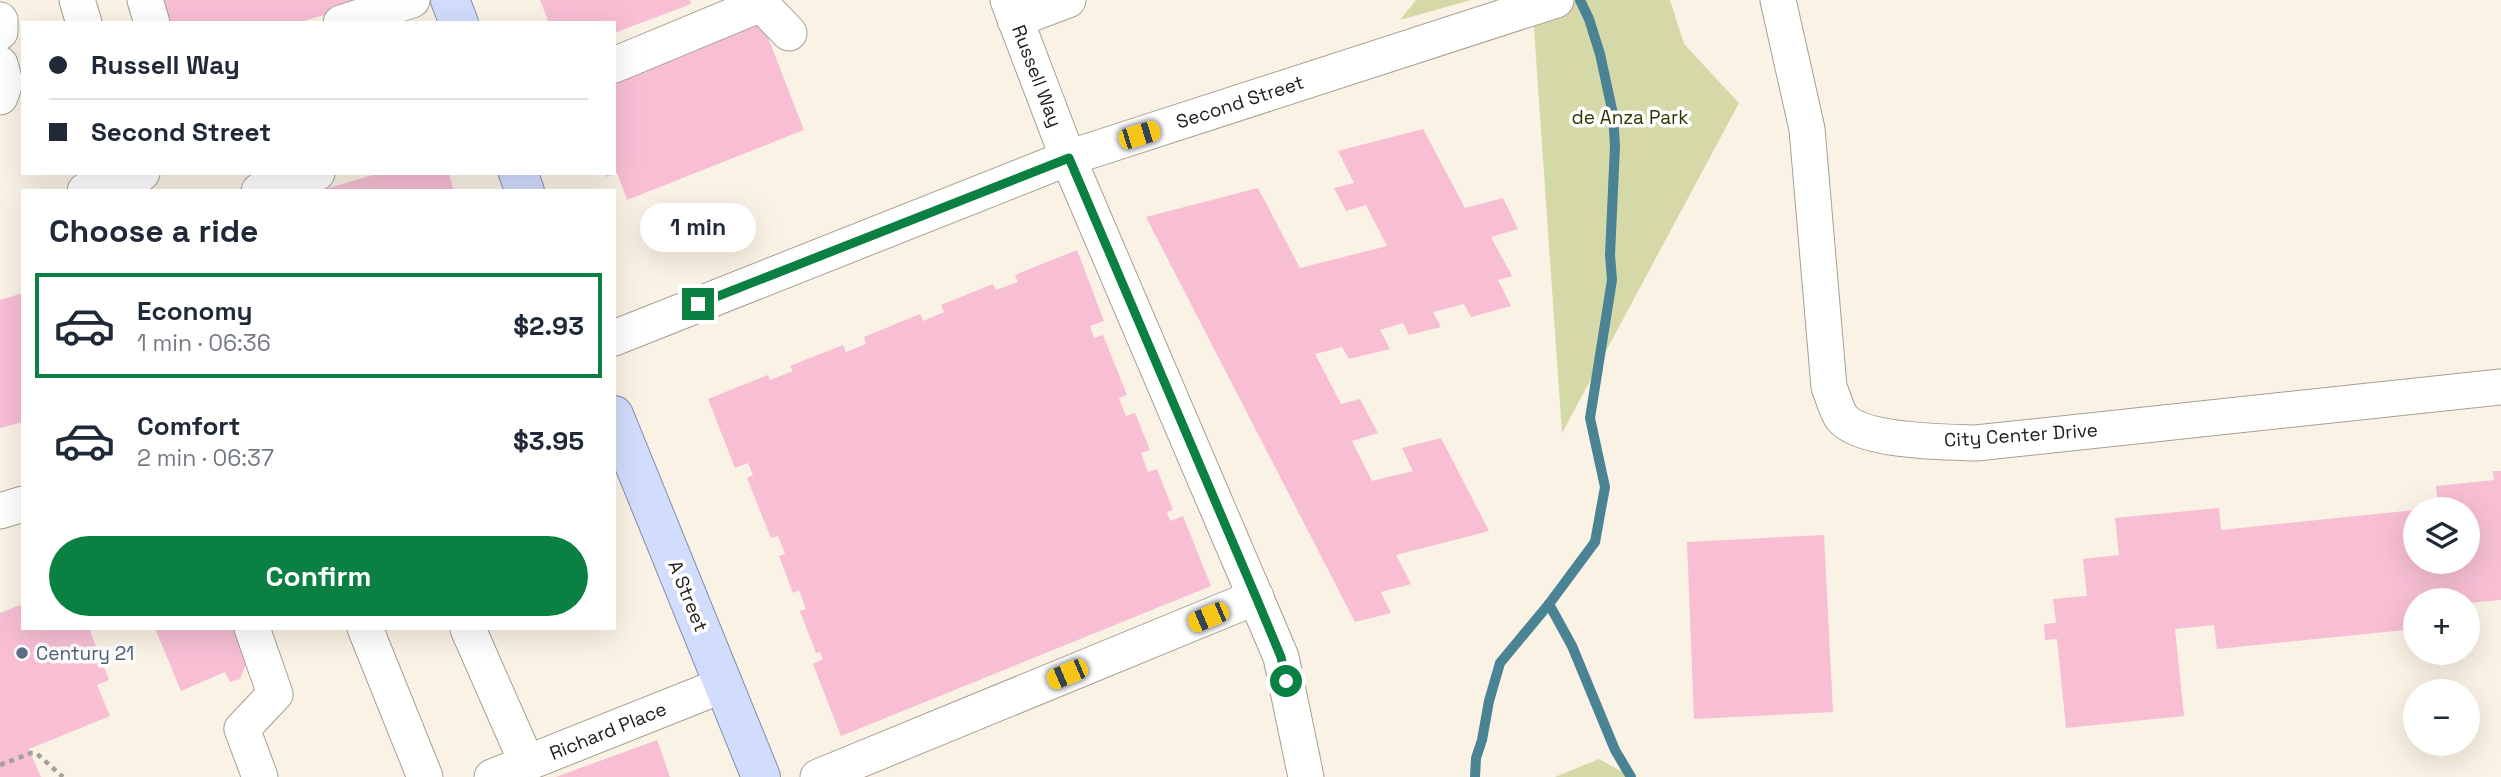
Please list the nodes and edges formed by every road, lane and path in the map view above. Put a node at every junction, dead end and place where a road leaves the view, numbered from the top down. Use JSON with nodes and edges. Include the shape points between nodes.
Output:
{"nodes":[{"id":1,"x":76,"y":0,"type":"edge"},
{"id":2,"x":145,"y":0,"type":"edge"},
{"id":3,"x":412,"y":0,"type":"edge"},
{"id":4,"x":450,"y":0,"type":"edge"},
{"id":5,"x":1068,"y":0,"type":"edge"},
{"id":6,"x":1556,"y":0,"type":"edge"},
{"id":7,"x":1777,"y":0,"type":"edge"},
{"id":8,"x":1012,"y":10,"type":"edge"},
{"id":9,"x":0,"y":20,"type":"edge"},
{"id":10,"x":83,"y":21,"type":"edge"},
{"id":11,"x":151,"y":21,"type":"edge"},
{"id":12,"x":347,"y":21,"type":"edge"},
{"id":13,"x":458,"y":21,"type":"edge"},
{"id":14,"x":0,"y":32,"type":"edge"},
{"id":15,"x":789,"y":33,"type":"dead end"},
{"id":16,"x":0,"y":64,"type":"edge"},
{"id":17,"x":616,"y":64,"type":"edge"},
{"id":18,"x":0,"y":97,"type":"edge"},
{"id":19,"x":1069,"y":158,"type":"junction"},
{"id":20,"x":136,"y":175,"type":"edge"},
{"id":21,"x":311,"y":175,"type":"edge"},
{"id":22,"x":91,"y":189,"type":"edge"},
{"id":23,"x":266,"y":189,"type":"edge"},
{"id":24,"x":616,"y":337,"type":"edge"},
{"id":25,"x":2501,"y":387,"type":"edge"},
{"id":26,"x":616,"y":420,"type":"edge"},
{"id":27,"x":21,"y":505,"type":"edge"},
{"id":28,"x":0,"y":511,"type":"edge"},
{"id":29,"x":1256,"y":597,"type":"junction"},
{"id":30,"x":253,"y":630,"type":"edge"},
{"id":31,"x":366,"y":630,"type":"edge"},
{"id":32,"x":468,"y":630,"type":"edge"},
{"id":33,"x":723,"y":685,"type":"junction"},
{"id":34,"x":527,"y":763,"type":"junction"},
{"id":35,"x":0,"y":765,"type":"edge"},
{"id":36,"x":63,"y":777,"type":"edge"},
{"id":37,"x":260,"y":777,"type":"edge"},
{"id":38,"x":425,"y":777,"type":"edge"},
{"id":39,"x":492,"y":777,"type":"edge"},
{"id":40,"x":761,"y":777,"type":"edge"},
{"id":41,"x":818,"y":777,"type":"edge"},
{"id":42,"x":1306,"y":777,"type":"edge"}],
"edges":[{"from":1,"to":10,"type":"street"},
{"from":2,"to":11,"type":"street"},
{"from":3,"to":12,"type":"street"},
{"from":4,"to":13,"type":"main road"},
{"from":5,"to":8,"type":"street"},
{"from":6,"to":19,"type":"street","name":"Second Street"},
{"from":7,"to":25,"type":"street","name":"City Center Drive","via":[[1807,129],[1829,387],[1843,419],[1864,431],[1915,441],[1976,443]]},
{"from":8,"to":19,"type":"street","name":"Russell Way"},
{"from":9,"to":14,"type":"street"},
{"from":15,"to":17,"type":"street","via":[[761,4]]},
{"from":16,"to":18,"type":"street","via":[[5,83]]},
{"from":19,"to":24,"type":"street","name":"Second Street"},
{"from":19,"to":29,"type":"street","name":"Russell Way"},
{"from":20,"to":22,"type":"street"},
{"from":21,"to":23,"type":"street"},
{"from":26,"to":33,"type":"main road","name":"A Street"},
{"from":27,"to":28,"type":"street"},
{"from":29,"to":41,"type":"street"},
{"from":29,"to":42,"type":"street","name":"Russell Way","via":[[1281,657]]},
{"from":30,"to":37,"type":"street","via":[[275,694],[242,729]]},
{"from":31,"to":38,"type":"street"},
{"from":32,"to":34,"type":"street"},
{"from":33,"to":34,"type":"street","name":"Richard Place"},
{"from":33,"to":40,"type":"main road","name":"A Street"},
{"from":34,"to":39,"type":"street","name":"Richard Place"},
{"from":35,"to":36,"type":"path","via":[[36,753]]}]}
